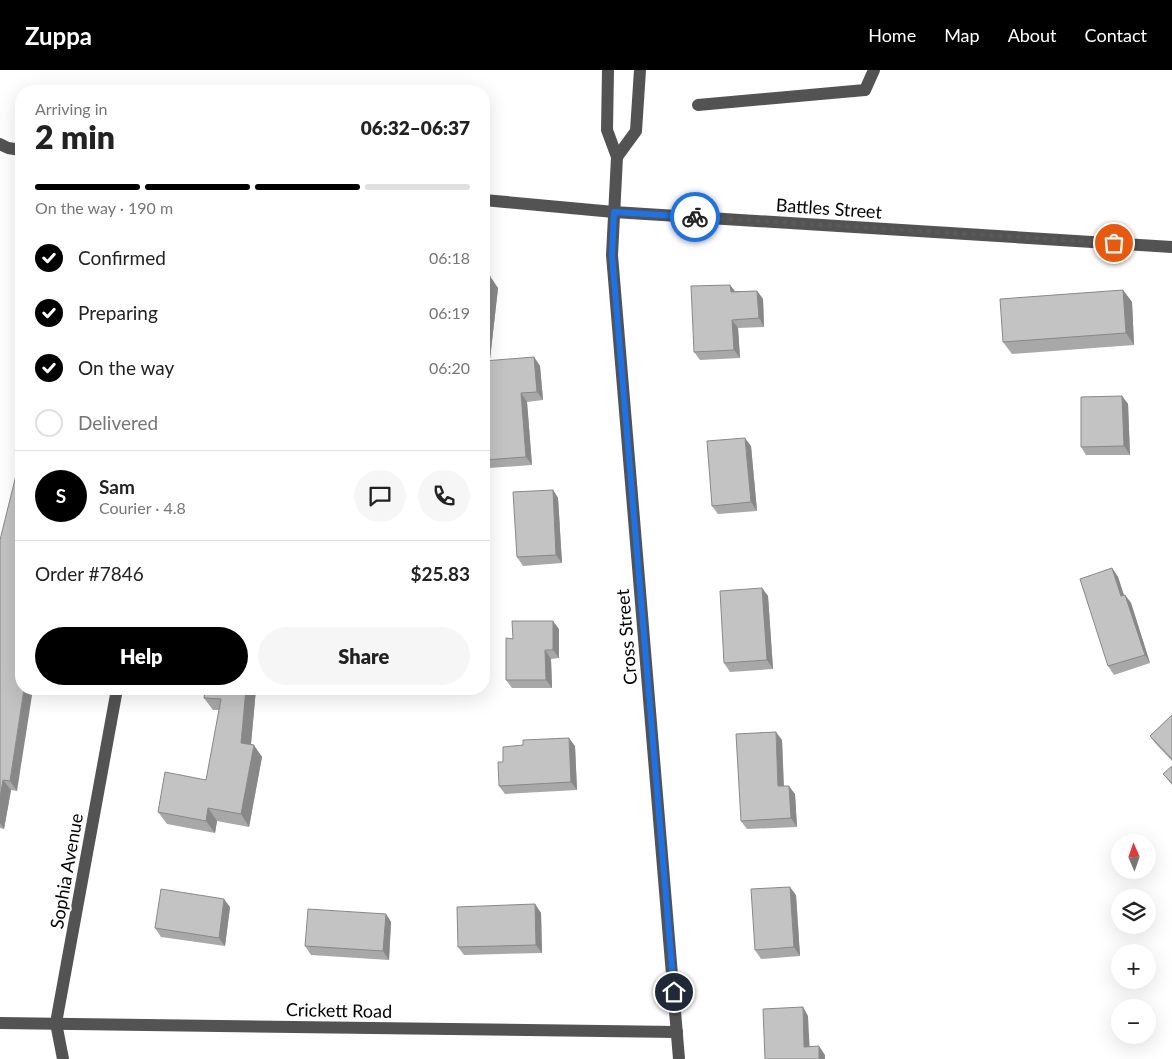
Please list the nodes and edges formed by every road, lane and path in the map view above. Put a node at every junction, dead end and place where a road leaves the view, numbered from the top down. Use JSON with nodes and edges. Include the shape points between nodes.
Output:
{"nodes":[{"id":1,"x":608,"y":70,"type":"edge"},
{"id":2,"x":640,"y":70,"type":"edge"},
{"id":3,"x":874,"y":70,"type":"edge"},
{"id":4,"x":698,"y":105,"type":"dead end"},
{"id":5,"x":0,"y":144,"type":"edge"},
{"id":6,"x":15,"y":149,"type":"edge"},
{"id":7,"x":617,"y":157,"type":"junction"},
{"id":8,"x":490,"y":201,"type":"edge"},
{"id":9,"x":614,"y":212,"type":"junction"},
{"id":10,"x":1172,"y":247,"type":"edge"},
{"id":11,"x":117,"y":695,"type":"edge"},
{"id":12,"x":0,"y":1023,"type":"edge"},
{"id":13,"x":56,"y":1023,"type":"junction"},
{"id":14,"x":678,"y":1032,"type":"junction"},
{"id":15,"x":63,"y":1059,"type":"edge"},
{"id":16,"x":679,"y":1059,"type":"edge"}],
"edges":[{"from":1,"to":7,"type":"street","via":[[607,130]]},
{"from":2,"to":7,"type":"street","via":[[636,132]]},
{"from":3,"to":4,"type":"street","via":[[865,90]]},
{"from":5,"to":6,"type":"street"},
{"from":7,"to":9,"type":"street","name":"Cross Street"},
{"from":8,"to":9,"type":"street","name":"Battles Street"},
{"from":9,"to":10,"type":"street","name":"Battles Street"},
{"from":9,"to":14,"type":"street","name":"Cross Street","via":[[612,255]]},
{"from":11,"to":13,"type":"street","name":"Sophia Avenue"},
{"from":12,"to":13,"type":"street","name":"Crickett Road"},
{"from":13,"to":14,"type":"street","name":"Crickett Road"},
{"from":13,"to":15,"type":"street","name":"Sophia Avenue"},
{"from":14,"to":16,"type":"street","name":"Cross Street"}]}
